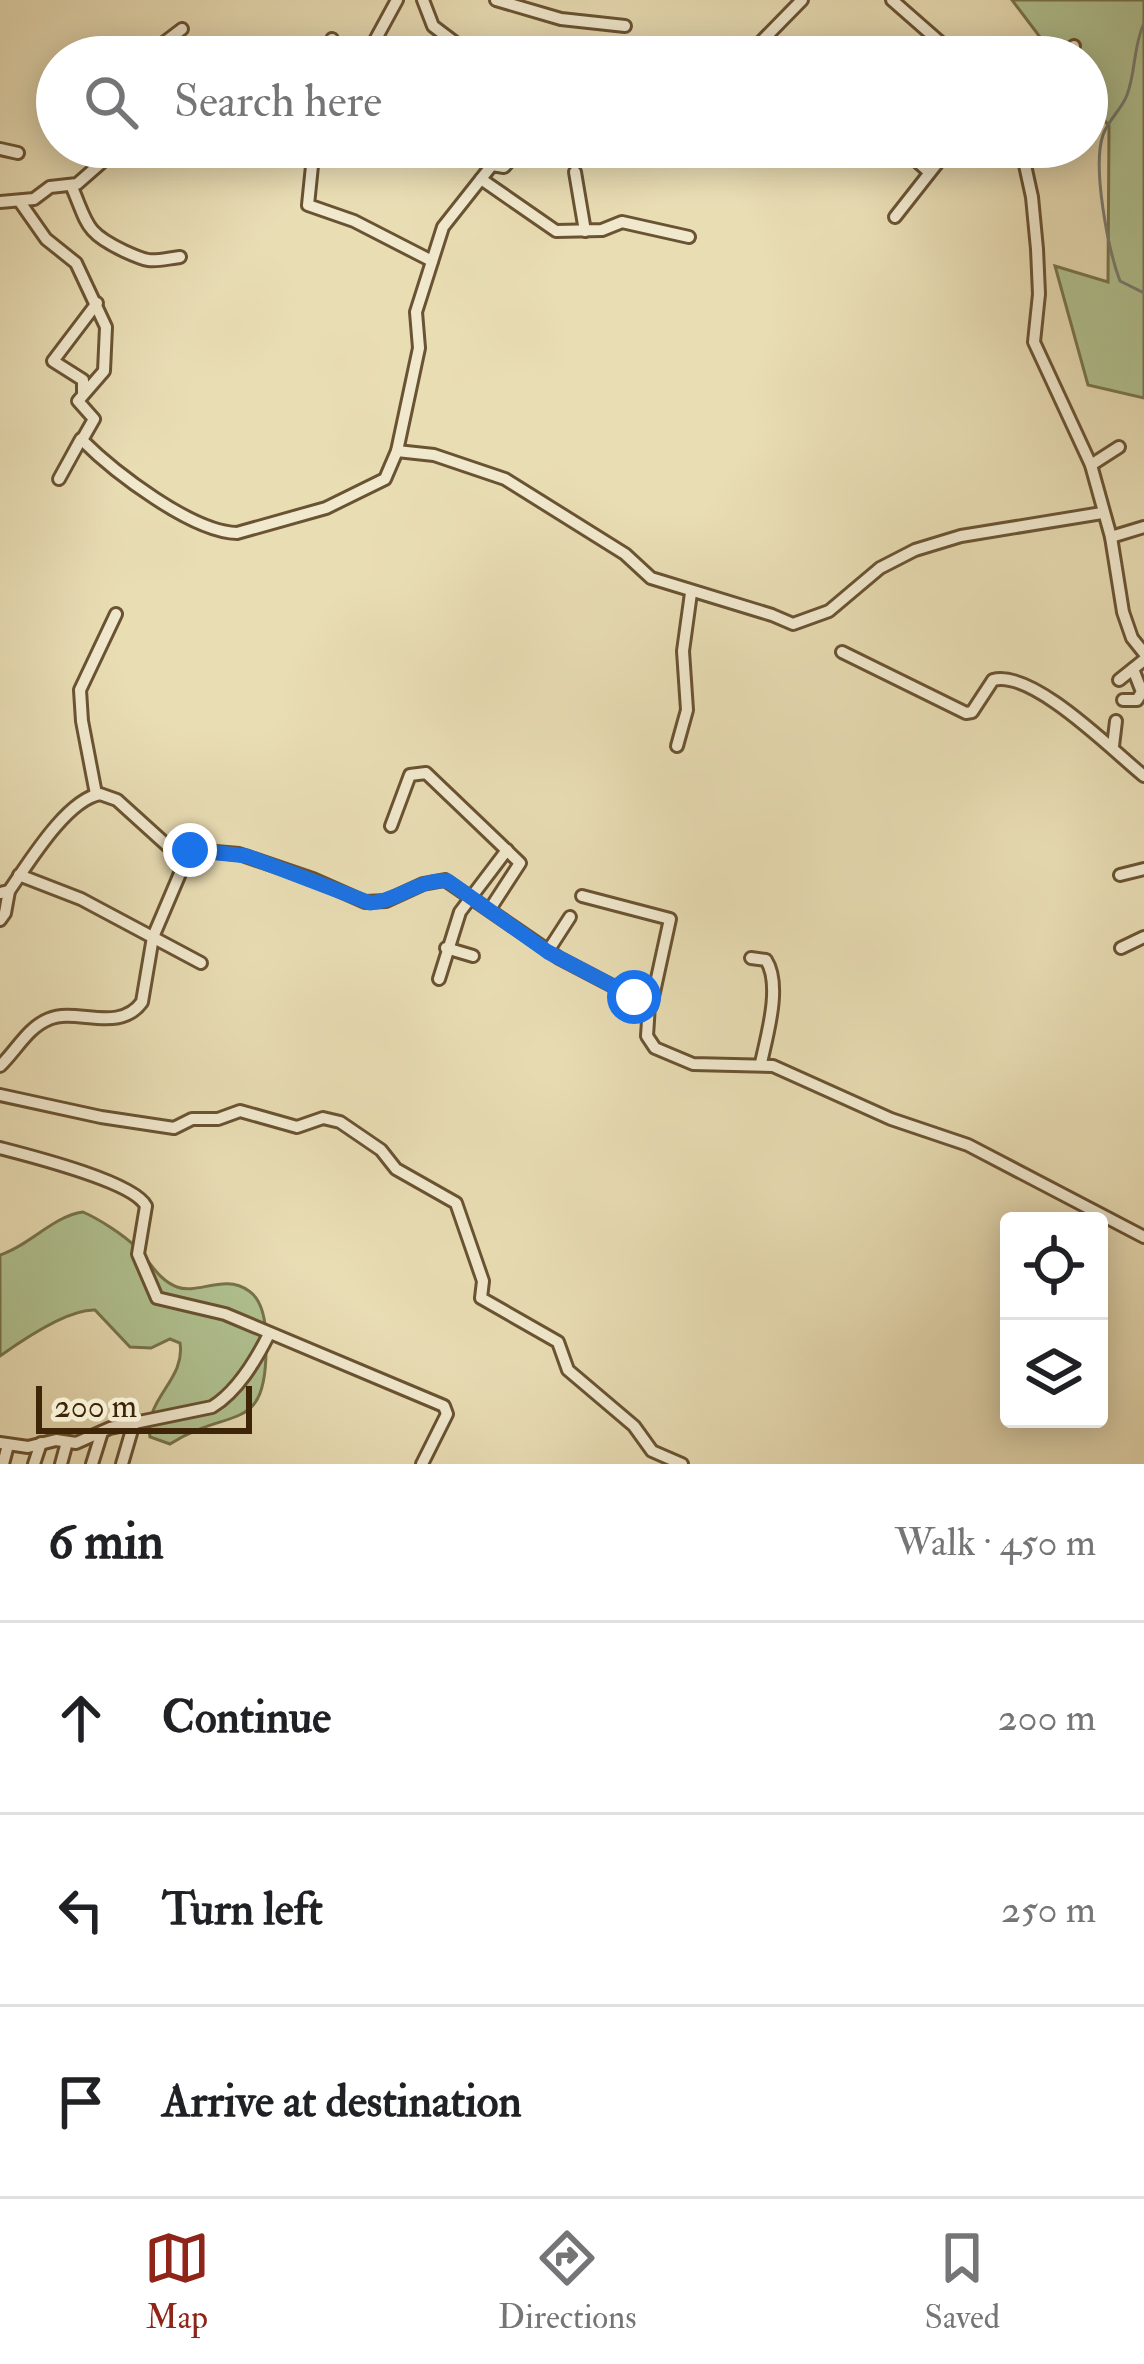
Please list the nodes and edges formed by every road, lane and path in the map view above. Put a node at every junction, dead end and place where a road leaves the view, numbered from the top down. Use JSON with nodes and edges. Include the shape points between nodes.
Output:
{"nodes":[{"id":1,"x":397,"y":0,"type":"edge"},
{"id":2,"x":423,"y":0,"type":"edge"},
{"id":3,"x":496,"y":0,"type":"edge"},
{"id":4,"x":802,"y":0,"type":"edge"},
{"id":5,"x":892,"y":0,"type":"edge"},
{"id":6,"x":625,"y":26,"type":"dead end"},
{"id":7,"x":182,"y":29,"type":"dead end"},
{"id":8,"x":173,"y":36,"type":"edge"},
{"id":9,"x":377,"y":36,"type":"edge"},
{"id":10,"x":446,"y":36,"type":"edge"},
{"id":11,"x":767,"y":36,"type":"edge"},
{"id":12,"x":933,"y":36,"type":"edge"},
{"id":13,"x":0,"y":149,"type":"edge"},
{"id":14,"x":18,"y":153,"type":"dead end"},
{"id":15,"x":96,"y":168,"type":"edge"},
{"id":16,"x":312,"y":168,"type":"edge"},
{"id":17,"x":490,"y":168,"type":"edge"},
{"id":18,"x":924,"y":168,"type":"edge"},
{"id":19,"x":932,"y":168,"type":"edge"},
{"id":20,"x":1026,"y":168,"type":"edge"},
{"id":21,"x":575,"y":172,"type":"dead end"},
{"id":22,"x":928,"y":172,"type":"junction"},
{"id":23,"x":482,"y":179,"type":"junction"},
{"id":24,"x":71,"y":185,"type":"junction"},
{"id":25,"x":0,"y":202,"type":"edge"},
{"id":26,"x":20,"y":202,"type":"junction"},
{"id":27,"x":895,"y":217,"type":"dead end"},
{"id":28,"x":585,"y":231,"type":"junction"},
{"id":29,"x":689,"y":237,"type":"dead end"},
{"id":30,"x":180,"y":257,"type":"dead end"},
{"id":31,"x":432,"y":261,"type":"junction"},
{"id":32,"x":97,"y":303,"type":"junction"},
{"id":33,"x":82,"y":394,"type":"junction"},
{"id":34,"x":81,"y":439,"type":"junction"},
{"id":35,"x":1119,"y":447,"type":"dead end"},
{"id":36,"x":397,"y":451,"type":"junction"},
{"id":37,"x":1091,"y":465,"type":"junction"},
{"id":38,"x":58,"y":479,"type":"dead end"},
{"id":39,"x":1102,"y":513,"type":"junction"},
{"id":40,"x":1144,"y":526,"type":"edge"},
{"id":41,"x":1111,"y":537,"type":"junction"},
{"id":42,"x":691,"y":593,"type":"junction"},
{"id":43,"x":116,"y":614,"type":"dead end"},
{"id":44,"x":842,"y":652,"type":"dead end"},
{"id":45,"x":1144,"y":657,"type":"edge"},
{"id":46,"x":1133,"y":669,"type":"junction"},
{"id":47,"x":1119,"y":680,"type":"dead end"},
{"id":48,"x":1123,"y":700,"type":"dead end"},
{"id":49,"x":1116,"y":721,"type":"dead end"},
{"id":50,"x":676,"y":746,"type":"dead end"},
{"id":51,"x":1114,"y":746,"type":"junction"},
{"id":52,"x":1144,"y":776,"type":"edge"},
{"id":53,"x":96,"y":794,"type":"junction"},
{"id":54,"x":391,"y":826,"type":"dead end"},
{"id":55,"x":190,"y":850,"type":"junction"},
{"id":56,"x":506,"y":850,"type":"junction"},
{"id":57,"x":1144,"y":869,"type":"edge"},
{"id":58,"x":20,"y":875,"type":"junction"},
{"id":59,"x":1120,"y":875,"type":"dead end"},
{"id":60,"x":4,"y":892,"type":"edge"},
{"id":61,"x":473,"y":896,"type":"junction"},
{"id":62,"x":582,"y":896,"type":"dead end"},
{"id":63,"x":490,"y":909,"type":"junction"},
{"id":64,"x":570,"y":917,"type":"dead end"},
{"id":65,"x":0,"y":920,"type":"edge"},
{"id":66,"x":153,"y":937,"type":"junction"},
{"id":67,"x":1144,"y":938,"type":"edge"},
{"id":68,"x":446,"y":948,"type":"junction"},
{"id":69,"x":1121,"y":948,"type":"dead end"},
{"id":70,"x":548,"y":952,"type":"junction"},
{"id":71,"x":473,"y":956,"type":"dead end"},
{"id":72,"x":751,"y":958,"type":"dead end"},
{"id":73,"x":201,"y":963,"type":"dead end"},
{"id":74,"x":439,"y":979,"type":"dead end"},
{"id":75,"x":651,"y":1006,"type":"junction"},
{"id":76,"x":761,"y":1063,"type":"junction"},
{"id":77,"x":0,"y":1066,"type":"edge"},
{"id":78,"x":0,"y":1095,"type":"edge"},
{"id":79,"x":0,"y":1148,"type":"edge"},
{"id":80,"x":1144,"y":1237,"type":"edge"},
{"id":81,"x":269,"y":1334,"type":"junction"},
{"id":82,"x":134,"y":1423,"type":"junction"},
{"id":83,"x":102,"y":1432,"type":"junction"},
{"id":84,"x":67,"y":1442,"type":"junction"},
{"id":85,"x":41,"y":1443,"type":"junction"},
{"id":86,"x":4,"y":1444,"type":"edge"},
{"id":87,"x":3,"y":1464,"type":"edge"},
{"id":88,"x":34,"y":1464,"type":"edge"},
{"id":89,"x":61,"y":1464,"type":"edge"},
{"id":90,"x":92,"y":1464,"type":"edge"},
{"id":91,"x":122,"y":1464,"type":"edge"},
{"id":92,"x":422,"y":1464,"type":"edge"},
{"id":93,"x":682,"y":1464,"type":"edge"}],
"edges":[{"from":1,"to":9,"type":"street"},
{"from":2,"to":10,"type":"street"},
{"from":3,"to":6,"type":"street"},
{"from":4,"to":11,"type":"street"},
{"from":5,"to":12,"type":"street"},
{"from":7,"to":8,"type":"street"},
{"from":13,"to":14,"type":"street"},
{"from":15,"to":24,"type":"street"},
{"from":16,"to":31,"type":"street","via":[[308,205]]},
{"from":17,"to":23,"type":"street"},
{"from":18,"to":22,"type":"street"},
{"from":19,"to":22,"type":"street"},
{"from":20,"to":37,"type":"street","via":[[1040,294],[1034,342]]},
{"from":21,"to":28,"type":"street"},
{"from":22,"to":27,"type":"street"},
{"from":23,"to":28,"type":"street","via":[[549,228]]},
{"from":23,"to":31,"type":"street","via":[[448,218]]},
{"from":24,"to":26,"type":"street"},
{"from":24,"to":30,"type":"street","via":[[98,238],[138,260]]},
{"from":25,"to":26,"type":"street"},
{"from":26,"to":32,"type":"street","via":[[42,235],[76,263]]},
{"from":28,"to":29,"type":"street","via":[[622,222]]},
{"from":31,"to":36,"type":"street","via":[[416,312],[419,347]]},
{"from":32,"to":33,"type":"street","via":[[106,364]]},
{"from":32,"to":33,"type":"street","via":[[53,362],[83,380]]},
{"from":33,"to":34,"type":"street","via":[[79,405],[94,420]]},
{"from":34,"to":36,"type":"street","via":[[144,494],[231,533],[293,520],[370,489],[385,479]]},
{"from":34,"to":38,"type":"street"},
{"from":35,"to":37,"type":"street"},
{"from":36,"to":42,"type":"street","via":[[505,478],[625,554],[640,572]]},
{"from":37,"to":39,"type":"street"},
{"from":39,"to":41,"type":"street"},
{"from":39,"to":42,"type":"street","via":[[909,551],[802,622]]},
{"from":40,"to":41,"type":"street"},
{"from":41,"to":45,"type":"street","via":[[1123,612]]},
{"from":42,"to":50,"type":"street","via":[[683,651],[687,710]]},
{"from":43,"to":53,"type":"street","via":[[80,690]]},
{"from":44,"to":51,"type":"street","via":[[966,713],[993,680],[1008,678]]},
{"from":45,"to":46,"type":"street"},
{"from":46,"to":47,"type":"street"},
{"from":46,"to":48,"type":"street","via":[[1142,692]]},
{"from":49,"to":51,"type":"street"},
{"from":51,"to":52,"type":"street"},
{"from":53,"to":55,"type":"street","via":[[117,800],[166,846]]},
{"from":53,"to":58,"type":"street"},
{"from":54,"to":56,"type":"street","via":[[410,775],[426,773]]},
{"from":55,"to":61,"type":"street","via":[[247,856],[365,902],[438,880]]},
{"from":55,"to":66,"type":"street"},
{"from":56,"to":61,"type":"street"},
{"from":56,"to":63,"type":"street","via":[[520,868]]},
{"from":57,"to":59,"type":"street"},
{"from":58,"to":60,"type":"street"},
{"from":58,"to":66,"type":"street"},
{"from":60,"to":65,"type":"street"},
{"from":61,"to":63,"type":"street"},
{"from":61,"to":68,"type":"street"},
{"from":62,"to":75,"type":"street","via":[[670,920]]},
{"from":63,"to":70,"type":"street"},
{"from":64,"to":70,"type":"street"},
{"from":66,"to":73,"type":"street"},
{"from":66,"to":77,"type":"street","via":[[136,1009],[48,1019]]},
{"from":67,"to":69,"type":"street"},
{"from":68,"to":71,"type":"street"},
{"from":68,"to":74,"type":"street"},
{"from":70,"to":75,"type":"street"},
{"from":72,"to":76,"type":"street","via":[[772,970]]},
{"from":75,"to":76,"type":"street","via":[[647,1036],[655,1048],[693,1064]]},
{"from":76,"to":80,"type":"street","via":[[960,1142]]},
{"from":78,"to":93,"type":"street","via":[[174,1128],[240,1111],[297,1127],[340,1122],[396,1169],[453,1199],[483,1281],[481,1298],[558,1342],[570,1372],[652,1451]]},
{"from":79,"to":81,"type":"street","via":[[135,1193],[146,1204],[139,1256],[155,1296]]},
{"from":81,"to":82,"type":"street","via":[[218,1404]]},
{"from":81,"to":92,"type":"street","via":[[444,1406],[446,1418]]},
{"from":82,"to":83,"type":"street"},
{"from":82,"to":91,"type":"street"},
{"from":83,"to":84,"type":"street"},
{"from":83,"to":90,"type":"street"},
{"from":84,"to":85,"type":"street"},
{"from":84,"to":89,"type":"street"},
{"from":85,"to":86,"type":"street"},
{"from":85,"to":88,"type":"street"},
{"from":86,"to":87,"type":"street"}]}
